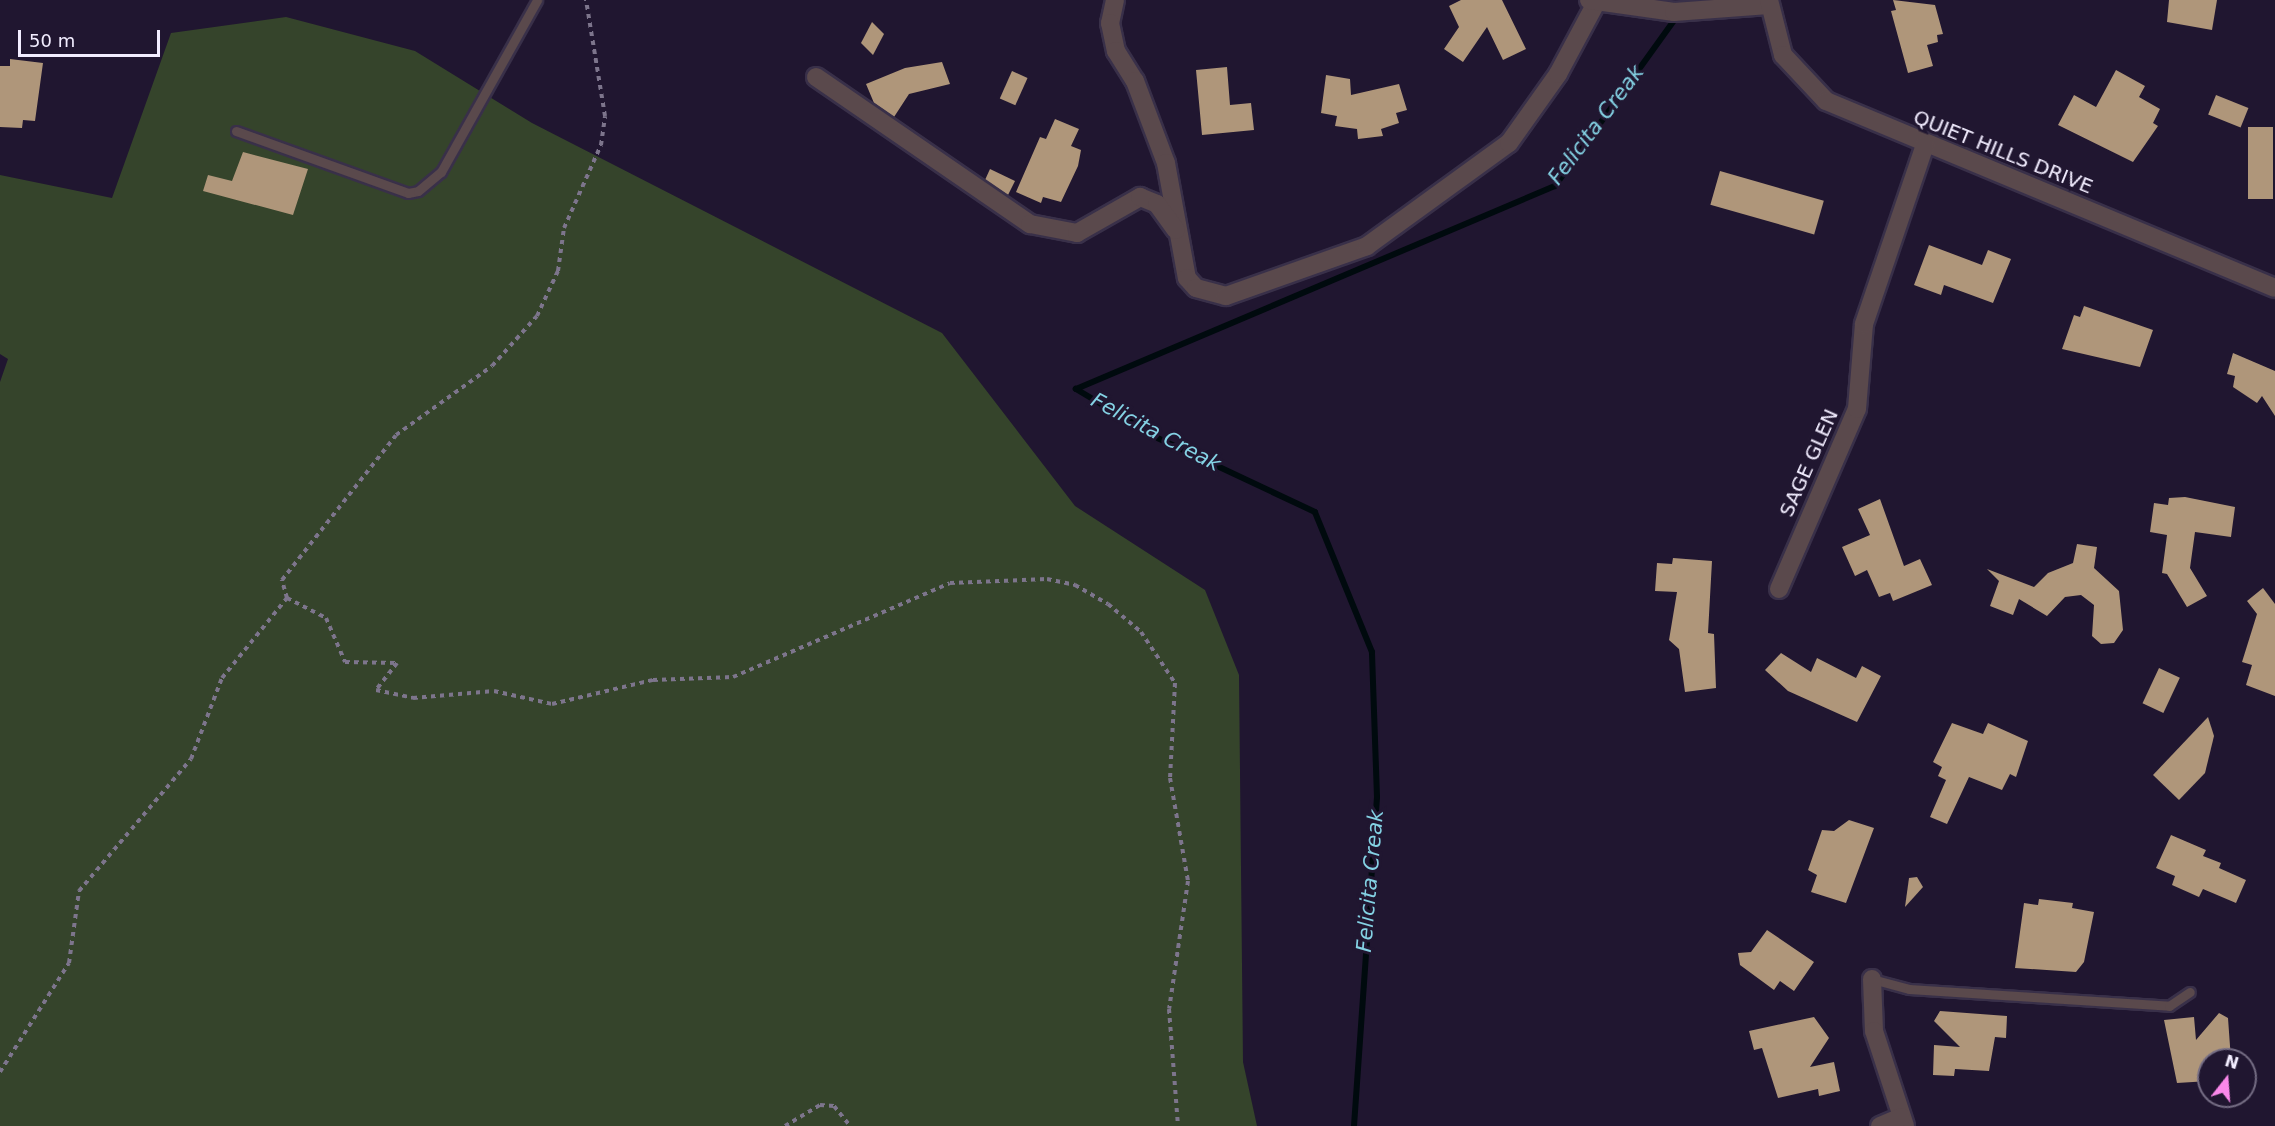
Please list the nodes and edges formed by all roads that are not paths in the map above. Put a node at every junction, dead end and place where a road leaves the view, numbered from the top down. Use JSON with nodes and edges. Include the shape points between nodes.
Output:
{"nodes":[{"id":1,"x":537,"y":0,"type":"edge"},
{"id":2,"x":1115,"y":0,"type":"edge"},
{"id":3,"x":1593,"y":2,"type":"edge"},
{"id":4,"x":1769,"y":2,"type":"edge"},
{"id":5,"x":816,"y":77,"type":"dead end"},
{"id":6,"x":236,"y":131,"type":"dead end"},
{"id":7,"x":1925,"y":145,"type":"junction"},
{"id":8,"x":1178,"y":234,"type":"junction"},
{"id":9,"x":2275,"y":288,"type":"edge"},
{"id":10,"x":1779,"y":589,"type":"dead end"},
{"id":11,"x":1872,"y":979,"type":"joint"},
{"id":12,"x":2190,"y":992,"type":"dead end"},
{"id":13,"x":1903,"y":1121,"type":"edge"},
{"id":14,"x":1880,"y":1126,"type":"edge"}],
"edges":[{"from":1,"to":6,"type":"lane","via":[[441,172],[418,191],[408,193]]},
{"from":2,"to":8,"type":"street","via":[[1110,23],[1116,51],[1135,81],[1166,163]]},
{"from":3,"to":4,"type":"street","via":[[1674,12]]},
{"from":3,"to":8,"type":"street","via":[[1558,74],[1509,143],[1367,246],[1226,296],[1196,288],[1187,278]]},
{"from":4,"to":7,"type":"street","name":"QUIET HILLS DRIVE","via":[[1783,55],[1826,101]]},
{"from":5,"to":8,"type":"street","via":[[1030,224],[1077,233],[1140,197],[1157,204]]},
{"from":7,"to":9,"type":"street","name":"QUIET HILLS DRIVE"},
{"from":7,"to":10,"type":"street","name":"SAGE GLEN","via":[[1864,324],[1857,409]]},
{"from":11,"to":12,"type":"lane","via":[[1909,989],[2169,1006]]},
{"from":11,"to":13,"type":"street","via":[[1874,1031]]},
{"from":13,"to":14,"type":"street"}]}
